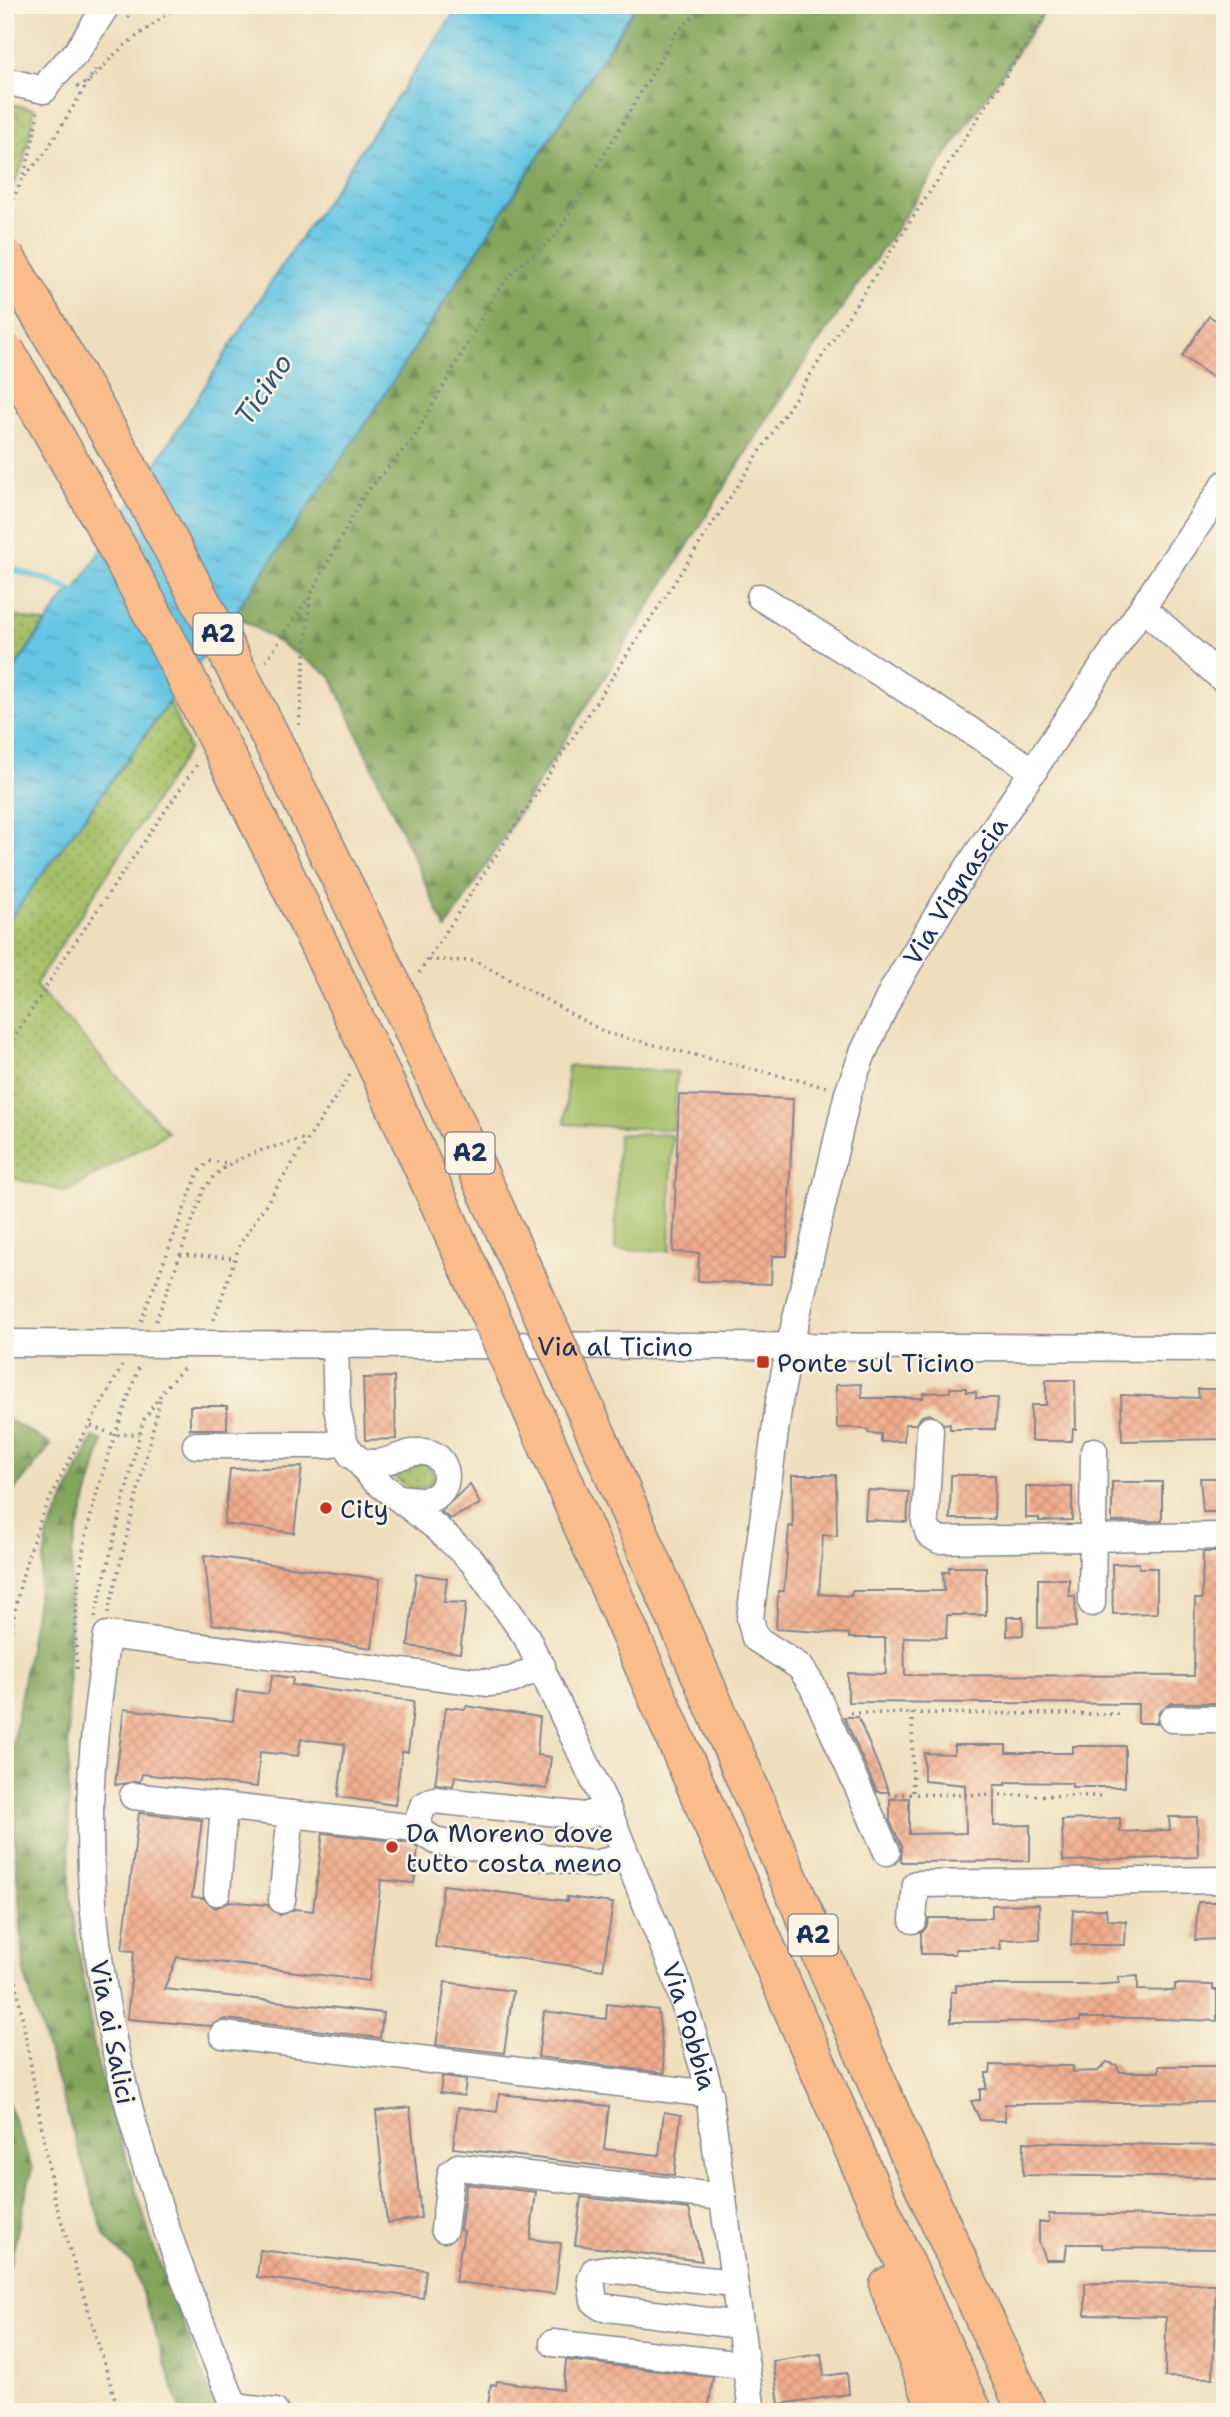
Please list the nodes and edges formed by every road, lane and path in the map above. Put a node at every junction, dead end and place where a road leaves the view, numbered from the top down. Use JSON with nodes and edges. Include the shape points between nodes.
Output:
{"nodes":[{"id":1,"x":107,"y":5,"type":"edge"},
{"id":2,"x":177,"y":5,"type":"edge"},
{"id":3,"x":705,"y":5,"type":"edge"},
{"id":4,"x":1052,"y":5,"type":"edge"},
{"id":5,"x":5,"y":81,"type":"edge"},
{"id":6,"x":86,"y":84,"type":"junction"},
{"id":7,"x":44,"y":90,"type":"junction"},
{"id":8,"x":24,"y":177,"type":"junction"},
{"id":9,"x":5,"y":212,"type":"edge"},
{"id":10,"x":5,"y":257,"type":"edge"},
{"id":11,"x":5,"y":351,"type":"edge"},
{"id":12,"x":1225,"y":484,"type":"edge"},
{"id":13,"x":310,"y":596,"type":"junction"},
{"id":14,"x":760,"y":597,"type":"dead end"},
{"id":15,"x":1143,"y":608,"type":"junction"},
{"id":16,"x":264,"y":664,"type":"dead end"},
{"id":17,"x":1225,"y":681,"type":"edge"},
{"id":18,"x":299,"y":731,"type":"dead end"},
{"id":19,"x":203,"y":755,"type":"dead end"},
{"id":20,"x":1034,"y":771,"type":"junction"},
{"id":21,"x":428,"y":960,"type":"junction"},
{"id":22,"x":415,"y":979,"type":"dead end"},
{"id":23,"x":5,"y":1052,"type":"edge"},
{"id":24,"x":364,"y":1072,"type":"junction"},
{"id":25,"x":848,"y":1093,"type":"junction"},
{"id":26,"x":306,"y":1138,"type":"junction"},
{"id":27,"x":180,"y":1255,"type":"junction"},
{"id":28,"x":234,"y":1258,"type":"junction"},
{"id":29,"x":152,"y":1332,"type":"dead end"},
{"id":30,"x":5,"y":1343,"type":"edge"},
{"id":31,"x":189,"y":1344,"type":"junction"},
{"id":32,"x":790,"y":1345,"type":"junction"},
{"id":33,"x":335,"y":1346,"type":"junction"},
{"id":34,"x":1225,"y":1348,"type":"edge"},
{"id":35,"x":143,"y":1358,"type":"dead end"},
{"id":36,"x":161,"y":1394,"type":"dead end"},
{"id":37,"x":90,"y":1426,"type":"dead end"},
{"id":38,"x":930,"y":1430,"type":"dead end"},
{"id":39,"x":139,"y":1434,"type":"dead end"},
{"id":40,"x":115,"y":1435,"type":"junction"},
{"id":41,"x":196,"y":1445,"type":"dead end"},
{"id":42,"x":348,"y":1448,"type":"junction"},
{"id":43,"x":1094,"y":1451,"type":"dead end"},
{"id":44,"x":399,"y":1498,"type":"junction"},
{"id":45,"x":1225,"y":1536,"type":"edge"},
{"id":46,"x":1093,"y":1537,"type":"junction"},
{"id":47,"x":32,"y":1542,"type":"dead end"},
{"id":48,"x":1093,"y":1603,"type":"dead end"},
{"id":49,"x":107,"y":1634,"type":"junction"},
{"id":50,"x":542,"y":1666,"type":"junction"},
{"id":51,"x":78,"y":1673,"type":"dead end"},
{"id":52,"x":5,"y":1679,"type":"edge"},
{"id":53,"x":825,"y":1713,"type":"junction"},
{"id":54,"x":912,"y":1713,"type":"junction"},
{"id":55,"x":1121,"y":1714,"type":"dead end"},
{"id":56,"x":1172,"y":1719,"type":"dead end"},
{"id":57,"x":1225,"y":1719,"type":"edge"},
{"id":58,"x":861,"y":1794,"type":"junction"},
{"id":59,"x":913,"y":1795,"type":"junction"},
{"id":60,"x":133,"y":1796,"type":"dead end"},
{"id":61,"x":1103,"y":1796,"type":"dead end"},
{"id":62,"x":224,"y":1806,"type":"junction"},
{"id":63,"x":607,"y":1808,"type":"junction"},
{"id":64,"x":291,"y":1814,"type":"junction"},
{"id":65,"x":415,"y":1828,"type":"junction"},
{"id":66,"x":887,"y":1852,"type":"dead end"},
{"id":67,"x":627,"y":1857,"type":"junction"},
{"id":68,"x":1225,"y":1881,"type":"edge"},
{"id":69,"x":217,"y":1892,"type":"dead end"},
{"id":70,"x":282,"y":1900,"type":"dead end"},
{"id":71,"x":5,"y":1919,"type":"edge"},
{"id":72,"x":913,"y":1920,"type":"dead end"},
{"id":73,"x":781,"y":1984,"type":"junction"},
{"id":74,"x":223,"y":2035,"type":"dead end"},
{"id":75,"x":470,"y":2080,"type":"dead end"},
{"id":76,"x":711,"y":2102,"type":"junction"},
{"id":77,"x":723,"y":2197,"type":"junction"},
{"id":78,"x":444,"y":2229,"type":"dead end"},
{"id":79,"x":733,"y":2283,"type":"junction"},
{"id":80,"x":738,"y":2325,"type":"junction"},
{"id":81,"x":553,"y":2343,"type":"dead end"},
{"id":82,"x":743,"y":2365,"type":"junction"},
{"id":83,"x":236,"y":2409,"type":"edge"},
{"id":84,"x":119,"y":2412,"type":"edge"},
{"id":85,"x":275,"y":2412,"type":"edge"},
{"id":86,"x":752,"y":2412,"type":"edge"},
{"id":87,"x":938,"y":2412,"type":"edge"},
{"id":88,"x":973,"y":2412,"type":"edge"},
{"id":89,"x":1027,"y":2412,"type":"edge"}],
"edges":[{"from":1,"to":7,"type":"street","via":[[76,53]]},
{"from":2,"to":6,"type":"path","via":[[122,47]]},
{"from":3,"to":13,"type":"path","via":[[676,33],[556,236],[518,267],[496,293],[414,438],[363,496]]},
{"from":4,"to":21,"type":"path"},
{"from":5,"to":7,"type":"street"},
{"from":6,"to":7,"type":"path","via":[[60,94]]},
{"from":6,"to":8,"type":"path","via":[[46,153]]},
{"from":7,"to":8,"type":"path"},
{"from":8,"to":9,"type":"path"},
{"from":10,"to":89,"type":"highway","number":"A2","bridge":true,"via":[[120,450],[192,584],[410,1023],[606,1456],[885,2101]]},
{"from":11,"to":24,"type":"highway","number":"A2","bridge":true,"via":[[208,719]]},
{"from":12,"to":15,"type":"street","name":"Via Vignascia"},
{"from":13,"to":16,"type":"path"},
{"from":13,"to":18,"type":"path"},
{"from":14,"to":20,"type":"street"},
{"from":15,"to":17,"type":"street"},
{"from":15,"to":20,"type":"street","name":"Via Vignascia"},
{"from":19,"to":23,"type":"path"},
{"from":20,"to":25,"type":"street","name":"Via Vignascia","via":[[949,895],[893,989]]},
{"from":21,"to":22,"type":"path"},
{"from":21,"to":25,"type":"path","via":[[462,958],[483,964],[606,1033]]},
{"from":24,"to":26,"type":"path"},
{"from":24,"to":73,"type":"highway","number":"A2","bridge":true,"via":[[478,1288]]},
{"from":25,"to":32,"type":"street","name":"Via Vignascia"},
{"from":26,"to":27,"type":"path","via":[[218,1170],[204,1189]]},
{"from":26,"to":28,"type":"path"},
{"from":27,"to":28,"type":"path"},
{"from":27,"to":29,"type":"path"},
{"from":28,"to":31,"type":"path","via":[[216,1317]]},
{"from":30,"to":31,"type":"street","name":"Via al Ticino","bridge":true},
{"from":31,"to":33,"type":"street","name":"Via al Ticino"},
{"from":32,"to":33,"type":"street","name":"Via al Ticino"},
{"from":32,"to":34,"type":"street","name":"Via al Ticino"},
{"from":32,"to":53,"type":"street","name":"Via Vignascia","via":[[750,1627],[755,1638],[800,1667]]},
{"from":33,"to":42,"type":"street","via":[[337,1409]]},
{"from":35,"to":40,"type":"path"},
{"from":36,"to":49,"type":"path","via":[[131,1508]]},
{"from":37,"to":40,"type":"path"},
{"from":38,"to":46,"type":"street","via":[[925,1522],[933,1537],[947,1542]]},
{"from":39,"to":40,"type":"path"},
{"from":40,"to":51,"type":"path","via":[[82,1543]]},
{"from":41,"to":42,"type":"street"},
{"from":42,"to":44,"type":"street","name":"Via Pobbia","via":[[372,1478]]},
{"from":42,"to":44,"type":"street","via":[[374,1464],[424,1452],[439,1458],[446,1481],[438,1494],[424,1500]]},
{"from":43,"to":46,"type":"street"},
{"from":44,"to":50,"type":"street","name":"Via Pobbia","via":[[454,1543],[490,1582]]},
{"from":45,"to":46,"type":"street"},
{"from":46,"to":48,"type":"street"},
{"from":47,"to":52,"type":"path"},
{"from":49,"to":50,"type":"street","via":[[489,1683],[512,1680]]},
{"from":49,"to":83,"type":"street","name":"Via ai Salici","via":[[90,1820],[99,1960],[111,2033],[149,2182]]},
{"from":50,"to":63,"type":"street","name":"Via Pobbia"},
{"from":53,"to":54,"type":"path"},
{"from":53,"to":58,"type":"street","name":"Via Vignascia"},
{"from":54,"to":55,"type":"path"},
{"from":54,"to":59,"type":"path"},
{"from":56,"to":57,"type":"street"},
{"from":58,"to":59,"type":"path"},
{"from":58,"to":66,"type":"street","name":"Via Vignascia"},
{"from":59,"to":61,"type":"path"},
{"from":60,"to":62,"type":"street"},
{"from":62,"to":64,"type":"street"},
{"from":62,"to":69,"type":"street"},
{"from":63,"to":65,"type":"street","via":[[585,1816],[434,1800],[423,1806]]},
{"from":63,"to":67,"type":"street","name":"Via Pobbia"},
{"from":64,"to":65,"type":"street"},
{"from":64,"to":70,"type":"street"},
{"from":65,"to":67,"type":"street","via":[[438,1842],[567,1860],[603,1864]]},
{"from":67,"to":76,"type":"street","name":"Via Pobbia","via":[[689,2010]]},
{"from":68,"to":72,"type":"street","via":[[916,1884]]},
{"from":71,"to":84,"type":"path","via":[[54,2197]]},
{"from":73,"to":87,"type":"highway","number":"A2"},
{"from":73,"to":88,"type":"highway","number":"A2"},
{"from":74,"to":76,"type":"street"},
{"from":75,"to":76,"type":"street"},
{"from":76,"to":77,"type":"street","name":"Via Pobbia"},
{"from":77,"to":78,"type":"street","via":[[458,2167],[451,2173]]},
{"from":77,"to":79,"type":"street","name":"Via Pobbia"},
{"from":79,"to":80,"type":"street","name":"Via Pobbia"},
{"from":79,"to":80,"type":"street","via":[[606,2269],[594,2271],[591,2279],[594,2301],[601,2306]]},
{"from":80,"to":82,"type":"street","name":"Via Pobbia"},
{"from":81,"to":82,"type":"street"},
{"from":82,"to":86,"type":"street","name":"Via Pobbia"},
{"from":83,"to":85,"type":"street"}]}
